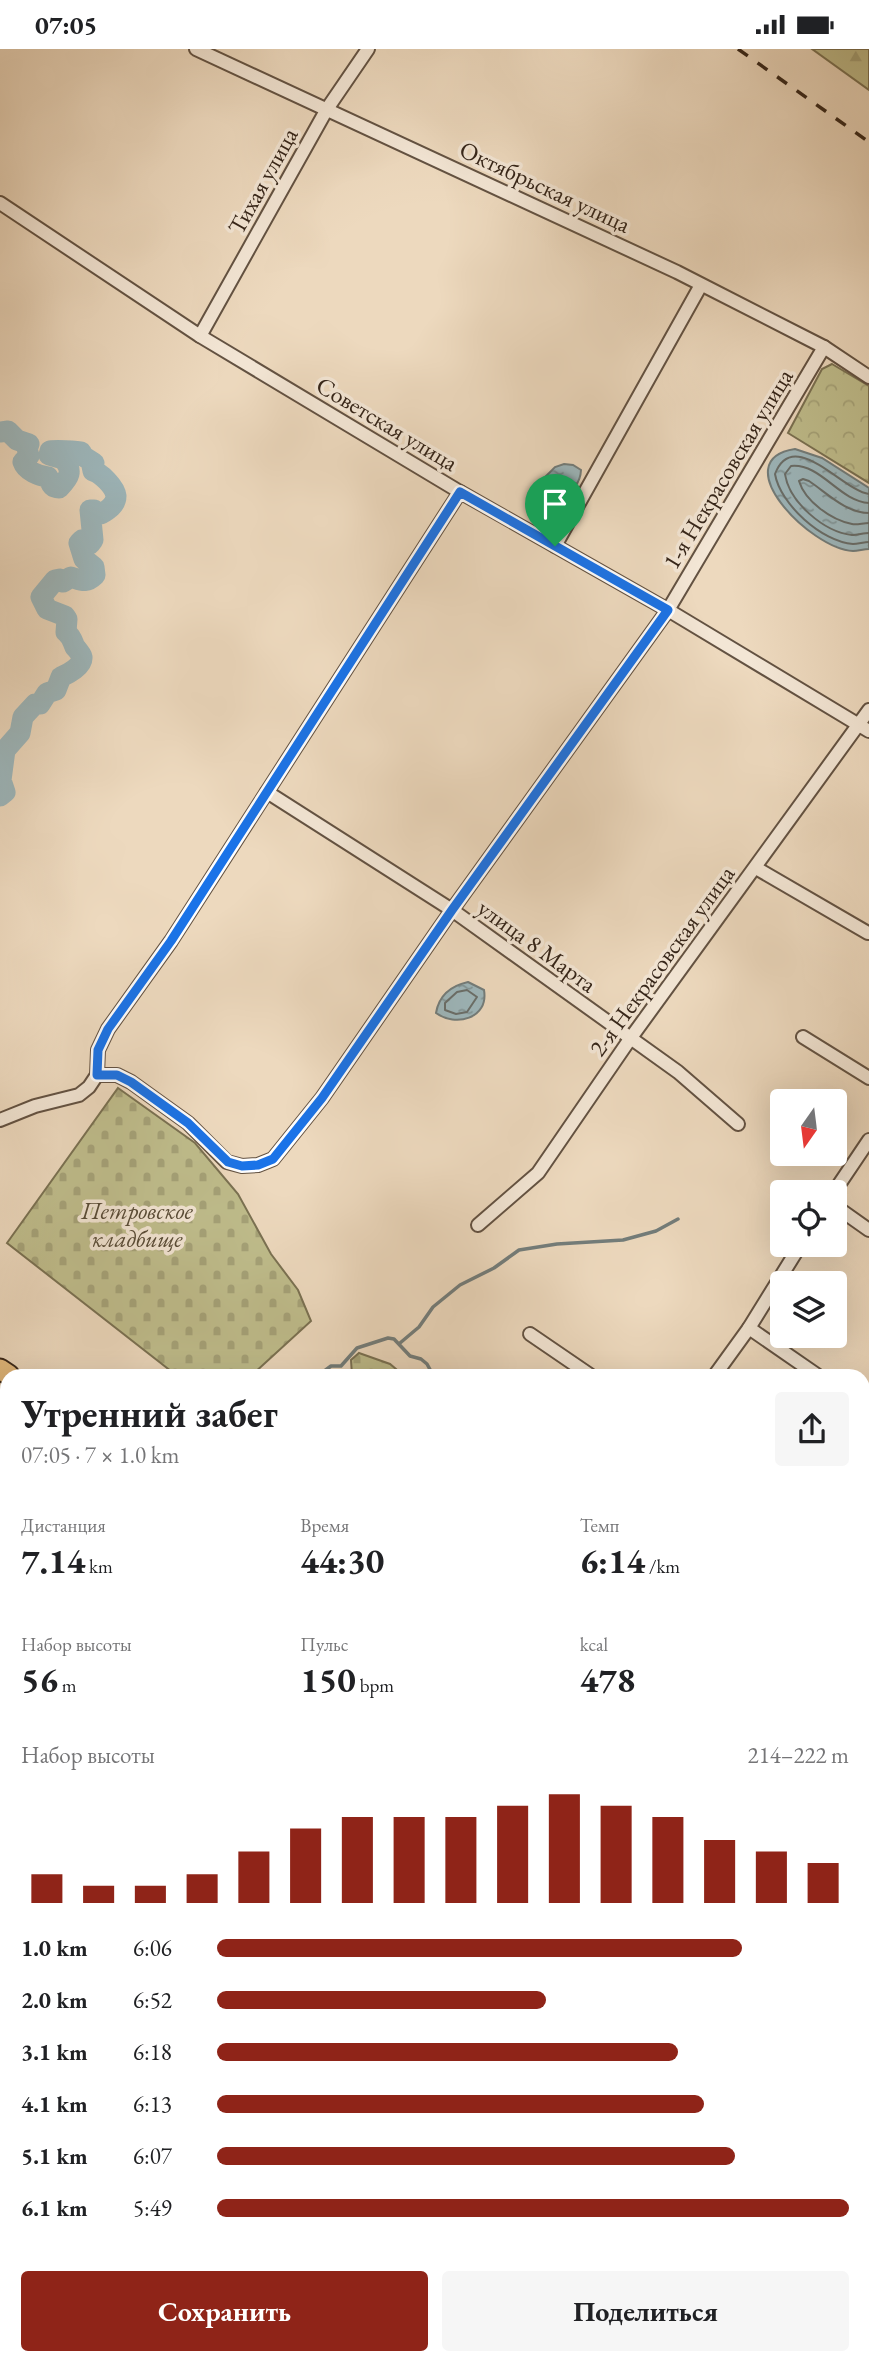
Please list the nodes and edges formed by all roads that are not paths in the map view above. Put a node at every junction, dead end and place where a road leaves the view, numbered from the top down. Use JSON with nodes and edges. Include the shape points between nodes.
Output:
{"nodes":[{"id":1,"x":196,"y":49,"type":"edge"},
{"id":2,"x":368,"y":49,"type":"edge"},
{"id":3,"x":327,"y":109,"type":"junction"},
{"id":4,"x":0,"y":203,"type":"edge"},
{"id":5,"x":701,"y":285,"type":"junction"},
{"id":6,"x":200,"y":336,"type":"junction"},
{"id":7,"x":824,"y":347,"type":"junction"},
{"id":8,"x":869,"y":377,"type":"edge"},
{"id":9,"x":460,"y":492,"type":"junction"},
{"id":10,"x":555,"y":546,"type":"junction"},
{"id":11,"x":668,"y":610,"type":"junction"},
{"id":12,"x":869,"y":710,"type":"edge"},
{"id":13,"x":863,"y":728,"type":"edge"},
{"id":14,"x":267,"y":792,"type":"junction"},
{"id":15,"x":756,"y":868,"type":"junction"},
{"id":16,"x":452,"y":910,"type":"junction"},
{"id":17,"x":867,"y":933,"type":"edge"},
{"id":18,"x":803,"y":1037,"type":"dead end"},
{"id":19,"x":630,"y":1039,"type":"junction"},
{"id":20,"x":97,"y":1075,"type":"junction"},
{"id":21,"x":869,"y":1078,"type":"edge"},
{"id":22,"x":0,"y":1120,"type":"edge"},
{"id":23,"x":738,"y":1124,"type":"dead end"},
{"id":24,"x":869,"y":1140,"type":"edge"},
{"id":25,"x":842,"y":1180,"type":"edge"},
{"id":26,"x":847,"y":1214,"type":"edge"},
{"id":27,"x":478,"y":1225,"type":"dead end"},
{"id":28,"x":869,"y":1230,"type":"edge"},
{"id":29,"x":793,"y":1257,"type":"edge"},
{"id":30,"x":749,"y":1328,"type":"junction"},
{"id":31,"x":530,"y":1334,"type":"dead end"},
{"id":32,"x":581,"y":1369,"type":"edge"},
{"id":33,"x":719,"y":1369,"type":"edge"},
{"id":34,"x":808,"y":1369,"type":"edge"}],
"edges":[{"from":1,"to":3,"type":"street","name":"Октябрьская улица"},
{"from":2,"to":3,"type":"street","name":"Тихая улица"},
{"from":3,"to":5,"type":"street","name":"Октябрьская улица"},
{"from":3,"to":6,"type":"street","name":"Тихая улица"},
{"from":4,"to":6,"type":"street","name":"Советская улица"},
{"from":5,"to":7,"type":"street","name":"Октябрьская улица"},
{"from":5,"to":10,"type":"street"},
{"from":6,"to":9,"type":"street","name":"Советская улица"},
{"from":7,"to":8,"type":"street","name":"Октябрьская улица"},
{"from":7,"to":11,"type":"street","name":"1-я Некрасовская улица"},
{"from":9,"to":10,"type":"street","name":"Советская улица"},
{"from":9,"to":14,"type":"street"},
{"from":10,"to":11,"type":"street","name":"Советская улица"},
{"from":11,"to":13,"type":"street","name":"Советская улица"},
{"from":11,"to":16,"type":"street","name":"1-я Некрасовская улица"},
{"from":12,"to":13,"type":"street","name":"2-я Некрасовская улица"},
{"from":13,"to":15,"type":"street","name":"2-я Некрасовская улица"},
{"from":14,"to":16,"type":"street","name":"улица 8 Марта"},
{"from":14,"to":20,"type":"street","via":[[108,1029],[98,1050]]},
{"from":15,"to":17,"type":"street"},
{"from":15,"to":19,"type":"street","name":"2-я Некрасовская улица"},
{"from":16,"to":19,"type":"street","name":"улица 8 Марта"},
{"from":16,"to":20,"type":"street","name":"1-я Некрасовская улица","via":[[322,1098],[273,1159],[258,1165],[228,1162],[188,1123],[131,1082],[117,1075]]},
{"from":18,"to":21,"type":"street"},
{"from":19,"to":23,"type":"street","name":"улица 8 Марта","via":[[678,1072]]},
{"from":19,"to":27,"type":"street","name":"2-я Некрасовская улица","via":[[538,1173]]},
{"from":20,"to":22,"type":"street","via":[[79,1095]]},
{"from":24,"to":25,"type":"street"},
{"from":26,"to":28,"type":"street"},
{"from":29,"to":30,"type":"street"},
{"from":30,"to":33,"type":"street"},
{"from":30,"to":34,"type":"street"},
{"from":31,"to":32,"type":"street"}]}
